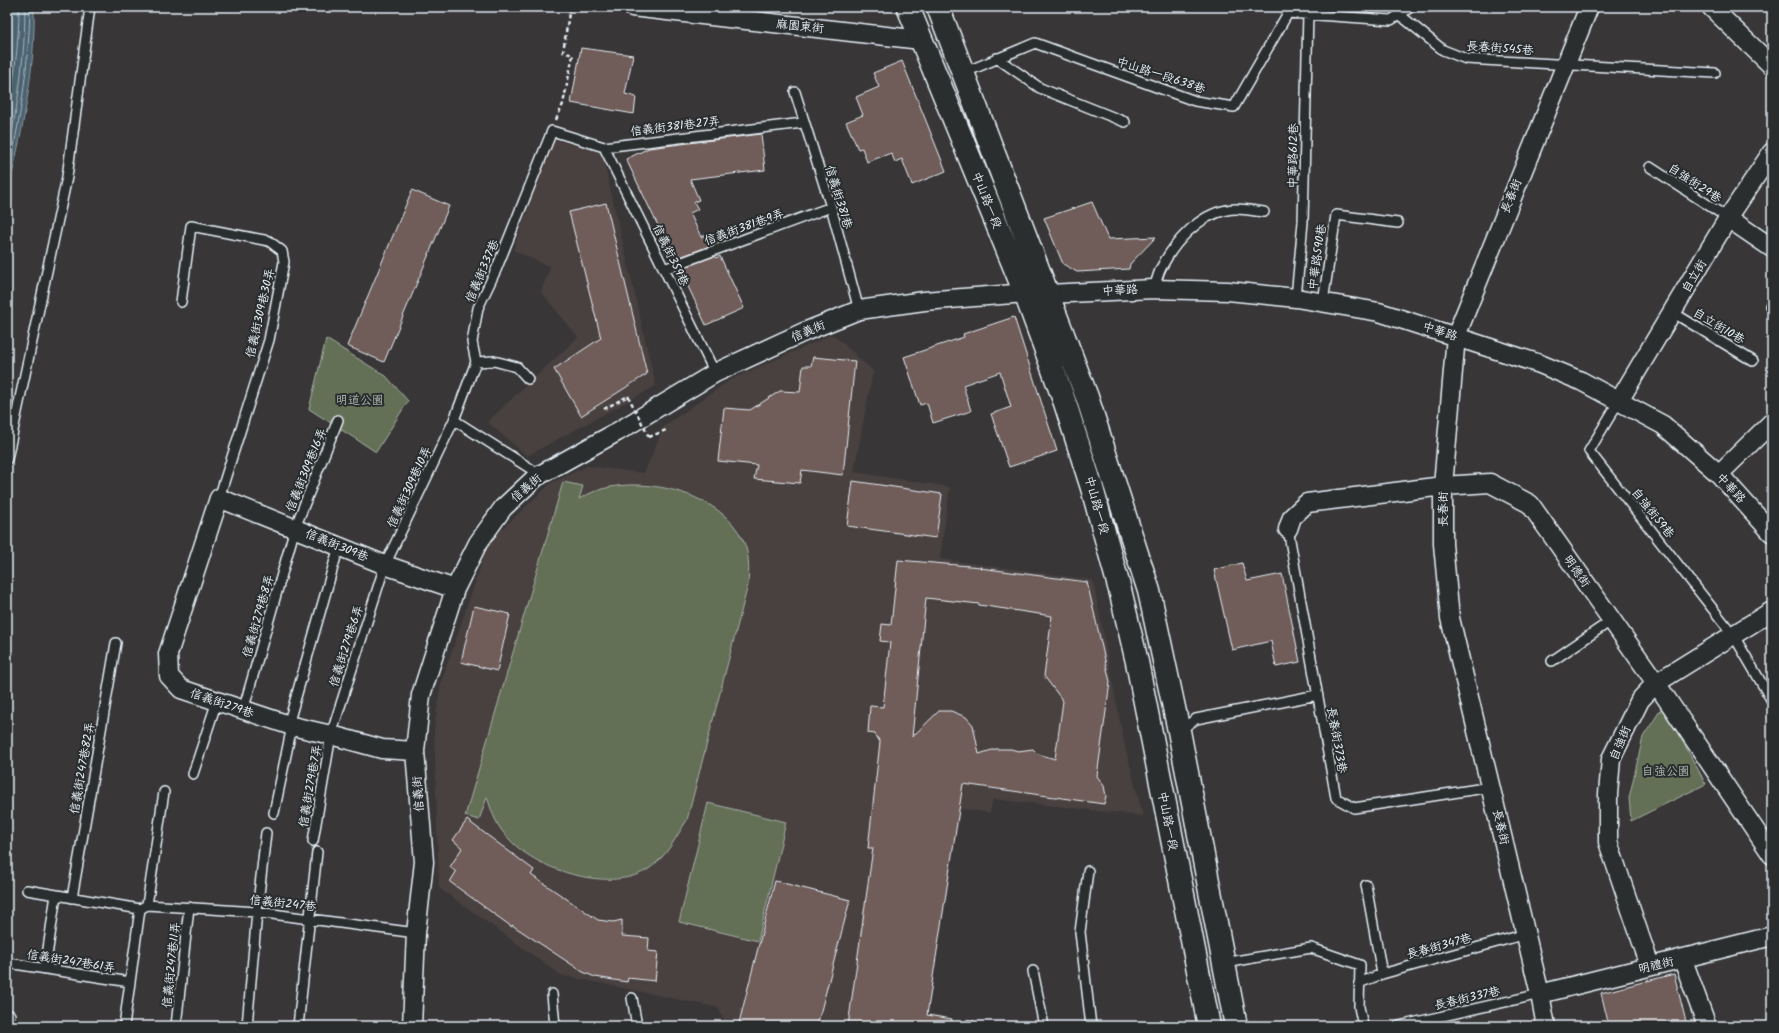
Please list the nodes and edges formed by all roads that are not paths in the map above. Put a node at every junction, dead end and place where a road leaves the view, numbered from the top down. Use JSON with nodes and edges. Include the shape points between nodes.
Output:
{"nodes":[{"id":1,"x":90,"y":7,"type":"edge"},
{"id":2,"x":632,"y":7,"type":"edge"},
{"id":3,"x":908,"y":7,"type":"edge"},
{"id":4,"x":938,"y":7,"type":"edge"},
{"id":5,"x":1411,"y":7,"type":"edge"},
{"id":6,"x":1588,"y":7,"type":"edge"},
{"id":7,"x":1711,"y":7,"type":"edge"},
{"id":8,"x":691,"y":11,"type":"edge"},
{"id":9,"x":1308,"y":13,"type":"junction"},
{"id":10,"x":1400,"y":15,"type":"junction"},
{"id":11,"x":921,"y":40,"type":"junction"},
{"id":12,"x":997,"y":58,"type":"junction"},
{"id":13,"x":1564,"y":64,"type":"junction"},
{"id":14,"x":1772,"y":66,"type":"edge"},
{"id":15,"x":963,"y":73,"type":"junction"},
{"id":16,"x":1715,"y":73,"type":"dead end"},
{"id":17,"x":795,"y":92,"type":"dead end"},
{"id":18,"x":1125,"y":122,"type":"dead end"},
{"id":19,"x":803,"y":123,"type":"junction"},
{"id":20,"x":552,"y":131,"type":"joint"},
{"id":21,"x":604,"y":147,"type":"junction"},
{"id":22,"x":1772,"y":152,"type":"edge"},
{"id":23,"x":1650,"y":167,"type":"dead end"},
{"id":24,"x":831,"y":207,"type":"junction"},
{"id":25,"x":1264,"y":212,"type":"dead end"},
{"id":26,"x":1728,"y":218,"type":"junction"},
{"id":27,"x":1398,"y":223,"type":"dead end"},
{"id":28,"x":1772,"y":248,"type":"edge"},
{"id":29,"x":664,"y":269,"type":"junction"},
{"id":30,"x":1154,"y":288,"type":"junction"},
{"id":31,"x":1025,"y":293,"type":"junction"},
{"id":32,"x":1048,"y":294,"type":"junction"},
{"id":33,"x":1296,"y":298,"type":"junction"},
{"id":34,"x":181,"y":302,"type":"dead end"},
{"id":35,"x":1322,"y":302,"type":"junction"},
{"id":36,"x":859,"y":310,"type":"junction"},
{"id":37,"x":1672,"y":312,"type":"junction"},
{"id":38,"x":1456,"y":336,"type":"junction"},
{"id":39,"x":1753,"y":361,"type":"dead end"},
{"id":40,"x":476,"y":362,"type":"junction"},
{"id":41,"x":715,"y":373,"type":"junction"},
{"id":42,"x":528,"y":380,"type":"dead end"},
{"id":43,"x":1619,"y":401,"type":"junction"},
{"id":44,"x":338,"y":420,"type":"dead end"},
{"id":45,"x":454,"y":420,"type":"junction"},
{"id":46,"x":1772,"y":422,"type":"edge"},
{"id":47,"x":7,"y":459,"type":"edge"},
{"id":48,"x":1719,"y":474,"type":"junction"},
{"id":49,"x":536,"y":477,"type":"junction"},
{"id":50,"x":1442,"y":486,"type":"junction"},
{"id":51,"x":219,"y":498,"type":"junction"},
{"id":52,"x":295,"y":528,"type":"junction"},
{"id":53,"x":1288,"y":529,"type":"joint"},
{"id":54,"x":1772,"y":533,"type":"edge"},
{"id":55,"x":339,"y":546,"type":"junction"},
{"id":56,"x":385,"y":564,"type":"junction"},
{"id":57,"x":456,"y":589,"type":"junction"},
{"id":58,"x":1772,"y":611,"type":"edge"},
{"id":59,"x":1612,"y":620,"type":"junction"},
{"id":60,"x":1734,"y":636,"type":"junction"},
{"id":61,"x":116,"y":642,"type":"dead end"},
{"id":62,"x":1552,"y":661,"type":"dead end"},
{"id":63,"x":1656,"y":683,"type":"junction"},
{"id":64,"x":1317,"y":695,"type":"junction"},
{"id":65,"x":1772,"y":700,"type":"edge"},
{"id":66,"x":217,"y":701,"type":"junction"},
{"id":67,"x":244,"y":710,"type":"junction"},
{"id":68,"x":290,"y":726,"type":"junction"},
{"id":69,"x":1179,"y":731,"type":"junction"},
{"id":70,"x":331,"y":735,"type":"junction"},
{"id":71,"x":415,"y":751,"type":"junction"},
{"id":72,"x":193,"y":774,"type":"dead end"},
{"id":73,"x":1491,"y":787,"type":"junction"},
{"id":74,"x":164,"y":792,"type":"dead end"},
{"id":75,"x":274,"y":813,"type":"dead end"},
{"id":76,"x":266,"y":833,"type":"dead end"},
{"id":77,"x":313,"y":841,"type":"dead end"},
{"id":78,"x":317,"y":852,"type":"dead end"},
{"id":79,"x":1772,"y":855,"type":"edge"},
{"id":80,"x":1088,"y":871,"type":"dead end"},
{"id":81,"x":1366,"y":885,"type":"dead end"},
{"id":82,"x":27,"y":890,"type":"dead end"},
{"id":83,"x":56,"y":895,"type":"junction"},
{"id":84,"x":72,"y":898,"type":"junction"},
{"id":85,"x":144,"y":907,"type":"junction"},
{"id":86,"x":189,"y":907,"type":"junction"},
{"id":87,"x":257,"y":912,"type":"junction"},
{"id":88,"x":309,"y":918,"type":"junction"},
{"id":89,"x":416,"y":933,"type":"junction"},
{"id":90,"x":1526,"y":934,"type":"junction"},
{"id":91,"x":1772,"y":936,"type":"edge"},
{"id":92,"x":1683,"y":960,"type":"junction"},
{"id":93,"x":8,"y":963,"type":"dead end"},
{"id":94,"x":1224,"y":963,"type":"junction"},
{"id":95,"x":1650,"y":966,"type":"junction"},
{"id":96,"x":45,"y":969,"type":"junction"},
{"id":97,"x":1033,"y":971,"type":"dead end"},
{"id":98,"x":1382,"y":974,"type":"junction"},
{"id":99,"x":130,"y":982,"type":"junction"},
{"id":100,"x":1359,"y":983,"type":"junction"},
{"id":101,"x":552,"y":994,"type":"dead end"},
{"id":102,"x":1540,"y":994,"type":"junction"},
{"id":103,"x":632,"y":998,"type":"dead end"},
{"id":104,"x":10,"y":1015,"type":"dead end"},
{"id":105,"x":9,"y":1026,"type":"edge"},
{"id":106,"x":124,"y":1026,"type":"edge"},
{"id":107,"x":176,"y":1026,"type":"edge"},
{"id":108,"x":248,"y":1026,"type":"edge"},
{"id":109,"x":298,"y":1026,"type":"edge"},
{"id":110,"x":412,"y":1026,"type":"edge"},
{"id":111,"x":555,"y":1026,"type":"edge"},
{"id":112,"x":637,"y":1026,"type":"edge"},
{"id":113,"x":1044,"y":1026,"type":"edge"},
{"id":114,"x":1091,"y":1026,"type":"edge"},
{"id":115,"x":1209,"y":1026,"type":"edge"},
{"id":116,"x":1236,"y":1026,"type":"edge"},
{"id":117,"x":1363,"y":1026,"type":"edge"},
{"id":118,"x":1399,"y":1026,"type":"edge"},
{"id":119,"x":1546,"y":1026,"type":"edge"},
{"id":120,"x":1707,"y":1026,"type":"edge"}],
"edges":[{"from":1,"to":47,"type":"lane","via":[[67,177]]},
{"from":2,"to":8,"type":"street","name":"麻園東街"},
{"from":3,"to":11,"type":"main road","name":"中山路一段"},
{"from":4,"to":15,"type":"main road","name":"中山路一段"},
{"from":5,"to":10,"type":"lane"},
{"from":6,"to":13,"type":"street","name":"長春街"},
{"from":7,"to":14,"type":"street"},
{"from":8,"to":11,"type":"street","name":"麻園東街"},
{"from":9,"to":10,"type":"lane","via":[[1391,20]]},
{"from":9,"to":12,"type":"lane","name":"中山路一段638巷","via":[[1288,13],[1234,107],[1195,101],[1035,44]]},
{"from":9,"to":33,"type":"lane","name":"中華路612巷","via":[[1303,222]]},
{"from":10,"to":13,"type":"lane","name":"長春街545巷","via":[[1443,50],[1466,59]]},
{"from":11,"to":31,"type":"main road","name":"中山路一段"},
{"from":12,"to":15,"type":"lane","name":"中山路一段638巷"},
{"from":12,"to":18,"type":"lane","via":[[1040,88]]},
{"from":13,"to":16,"type":"lane","name":"長春街545巷"},
{"from":13,"to":38,"type":"street","name":"長春街"},
{"from":15,"to":32,"type":"main road","name":"中山路一段"},
{"from":17,"to":19,"type":"lane","name":"信義街381巷"},
{"from":19,"to":21,"type":"lane","name":"信義街381巷27弄"},
{"from":19,"to":24,"type":"lane","name":"信義街381巷"},
{"from":20,"to":21,"type":"lane","name":"信義街381巷27弄"},
{"from":20,"to":40,"type":"lane","name":"信義街337巷","via":[[478,308],[472,342]]},
{"from":21,"to":29,"type":"lane","name":"信義街359巷"},
{"from":22,"to":26,"type":"street","name":"自立街"},
{"from":23,"to":26,"type":"lane","name":"自強街29巷"},
{"from":24,"to":29,"type":"lane","name":"信義街381巷9弄"},
{"from":24,"to":36,"type":"lane","name":"信義街381巷"},
{"from":25,"to":30,"type":"lane","via":[[1227,210],[1201,220],[1171,253],[1161,269]]},
{"from":26,"to":28,"type":"street"},
{"from":26,"to":37,"type":"street","name":"自立街"},
{"from":27,"to":35,"type":"lane","name":"中華路590巷","via":[[1336,215]]},
{"from":29,"to":41,"type":"lane","name":"信義街359巷"},
{"from":30,"to":32,"type":"street","name":"中華路"},
{"from":30,"to":33,"type":"street","name":"中華路","via":[[1228,291]]},
{"from":31,"to":32,"type":"street","name":"信義街"},
{"from":31,"to":36,"type":"street","name":"信義街","via":[[924,301]]},
{"from":31,"to":115,"type":"main road","name":"中山路一段","via":[[1065,403],[1121,594]]},
{"from":32,"to":69,"type":"main road","name":"中山路一段","via":[[1088,397],[1149,591]]},
{"from":33,"to":35,"type":"street","name":"中華路"},
{"from":34,"to":51,"type":"lane","name":"信義街309巷30弄","via":[[191,226],[269,241],[282,251],[284,262],[269,340]]},
{"from":35,"to":38,"type":"street","name":"中華路","via":[[1379,312]]},
{"from":36,"to":41,"type":"street","name":"信義街"},
{"from":37,"to":39,"type":"lane","name":"自立街10巷"},
{"from":37,"to":43,"type":"street","name":"自立街"},
{"from":38,"to":43,"type":"street","name":"中華路","via":[[1540,364]]},
{"from":38,"to":50,"type":"street","name":"長春街"},
{"from":40,"to":42,"type":"lane","via":[[494,361],[517,366]]},
{"from":40,"to":45,"type":"lane"},
{"from":41,"to":49,"type":"street","name":"信義街"},
{"from":43,"to":48,"type":"street","name":"中華路","via":[[1663,425]]},
{"from":43,"to":60,"type":"lane","name":"自強街59巷","via":[[1589,451]]},
{"from":44,"to":52,"type":"lane","name":"信義街309巷16弄"},
{"from":45,"to":49,"type":"lane","via":[[530,469]]},
{"from":45,"to":56,"type":"lane","name":"信義街309巷10弄"},
{"from":46,"to":48,"type":"street"},
{"from":48,"to":54,"type":"street","name":"中華路"},
{"from":49,"to":57,"type":"street","name":"信義街","via":[[503,508],[478,543]]},
{"from":50,"to":53,"type":"street","name":"明德街","via":[[1307,503],[1292,517]]},
{"from":50,"to":59,"type":"street","name":"明德街","via":[[1490,483],[1530,504]]},
{"from":50,"to":73,"type":"street","name":"長春街","via":[[1442,544],[1450,618]]},
{"from":51,"to":52,"type":"street","name":"信義街309巷"},
{"from":51,"to":66,"type":"street","name":"信義街279巷","via":[[168,654],[169,676],[181,689]]},
{"from":52,"to":55,"type":"street","name":"信義街309巷"},
{"from":52,"to":67,"type":"lane","name":"信義街279巷8弄"},
{"from":53,"to":64,"type":"lane","name":"長春街373巷"},
{"from":55,"to":56,"type":"street","name":"信義街309巷"},
{"from":55,"to":68,"type":"lane"},
{"from":56,"to":57,"type":"street","name":"信義街309巷"},
{"from":56,"to":70,"type":"lane","name":"信義街279巷6弄"},
{"from":57,"to":71,"type":"street","name":"信義街","via":[[421,695]]},
{"from":58,"to":60,"type":"street","name":"自強街"},
{"from":59,"to":62,"type":"lane"},
{"from":59,"to":63,"type":"street","name":"明德街"},
{"from":60,"to":63,"type":"street","name":"自強街"},
{"from":60,"to":65,"type":"lane"},
{"from":61,"to":84,"type":"lane","name":"信義街247巷82弄"},
{"from":63,"to":79,"type":"street","name":"明德街"},
{"from":63,"to":95,"type":"street","name":"自強街","via":[[1640,700],[1611,759],[1608,794],[1608,842]]},
{"from":64,"to":69,"type":"lane","via":[[1196,719]]},
{"from":64,"to":73,"type":"lane","name":"長春街373巷","via":[[1336,798],[1354,808]]},
{"from":66,"to":67,"type":"street","name":"信義街279巷"},
{"from":66,"to":72,"type":"lane"},
{"from":67,"to":68,"type":"street","name":"信義街279巷"},
{"from":68,"to":70,"type":"street","name":"信義街279巷"},
{"from":68,"to":75,"type":"lane"},
{"from":69,"to":94,"type":"main road","name":"中山路一段"},
{"from":70,"to":71,"type":"street","name":"信義街279巷","via":[[382,749]]},
{"from":70,"to":77,"type":"lane","name":"信義街279巷7弄"},
{"from":71,"to":89,"type":"street","name":"信義街","via":[[424,862]]},
{"from":73,"to":90,"type":"street","name":"長春街"},
{"from":74,"to":85,"type":"lane"},
{"from":76,"to":87,"type":"lane"},
{"from":78,"to":88,"type":"lane"},
{"from":80,"to":114,"type":"lane","via":[[1080,932]]},
{"from":81,"to":98,"type":"lane"},
{"from":82,"to":83,"type":"lane","name":"信義街247巷"},
{"from":83,"to":84,"type":"lane","name":"信義街247巷"},
{"from":83,"to":96,"type":"lane"},
{"from":84,"to":85,"type":"lane","name":"信義街247巷"},
{"from":85,"to":86,"type":"lane","name":"信義街247巷"},
{"from":85,"to":99,"type":"lane"},
{"from":86,"to":87,"type":"lane","name":"信義街247巷"},
{"from":86,"to":107,"type":"lane","name":"信義街247巷11弄"},
{"from":87,"to":88,"type":"lane","name":"信義街247巷"},
{"from":87,"to":108,"type":"lane"},
{"from":88,"to":89,"type":"lane","name":"信義街247巷"},
{"from":88,"to":109,"type":"lane"},
{"from":89,"to":110,"type":"street","name":"信義街"},
{"from":90,"to":98,"type":"lane","name":"長春街347巷"},
{"from":90,"to":102,"type":"street","name":"長春街"},
{"from":91,"to":92,"type":"street","name":"明禮街"},
{"from":92,"to":95,"type":"street","name":"明禮街"},
{"from":92,"to":120,"type":"street"},
{"from":93,"to":96,"type":"lane","name":"信義街247巷61弄"},
{"from":94,"to":100,"type":"lane","via":[[1311,948],[1360,965]]},
{"from":94,"to":116,"type":"main road","name":"中山路一段"},
{"from":95,"to":102,"type":"street","name":"明禮街"},
{"from":96,"to":99,"type":"lane","name":"信義街247巷61弄"},
{"from":97,"to":113,"type":"lane"},
{"from":98,"to":100,"type":"lane","name":"長春街347巷"},
{"from":99,"to":106,"type":"lane"},
{"from":100,"to":117,"type":"lane","via":[[1359,1007]]},
{"from":101,"to":111,"type":"lane"},
{"from":102,"to":118,"type":"lane","name":"長春街337巷"},
{"from":102,"to":119,"type":"street","name":"長春街"},
{"from":103,"to":112,"type":"lane"},
{"from":104,"to":105,"type":"lane"}]}
